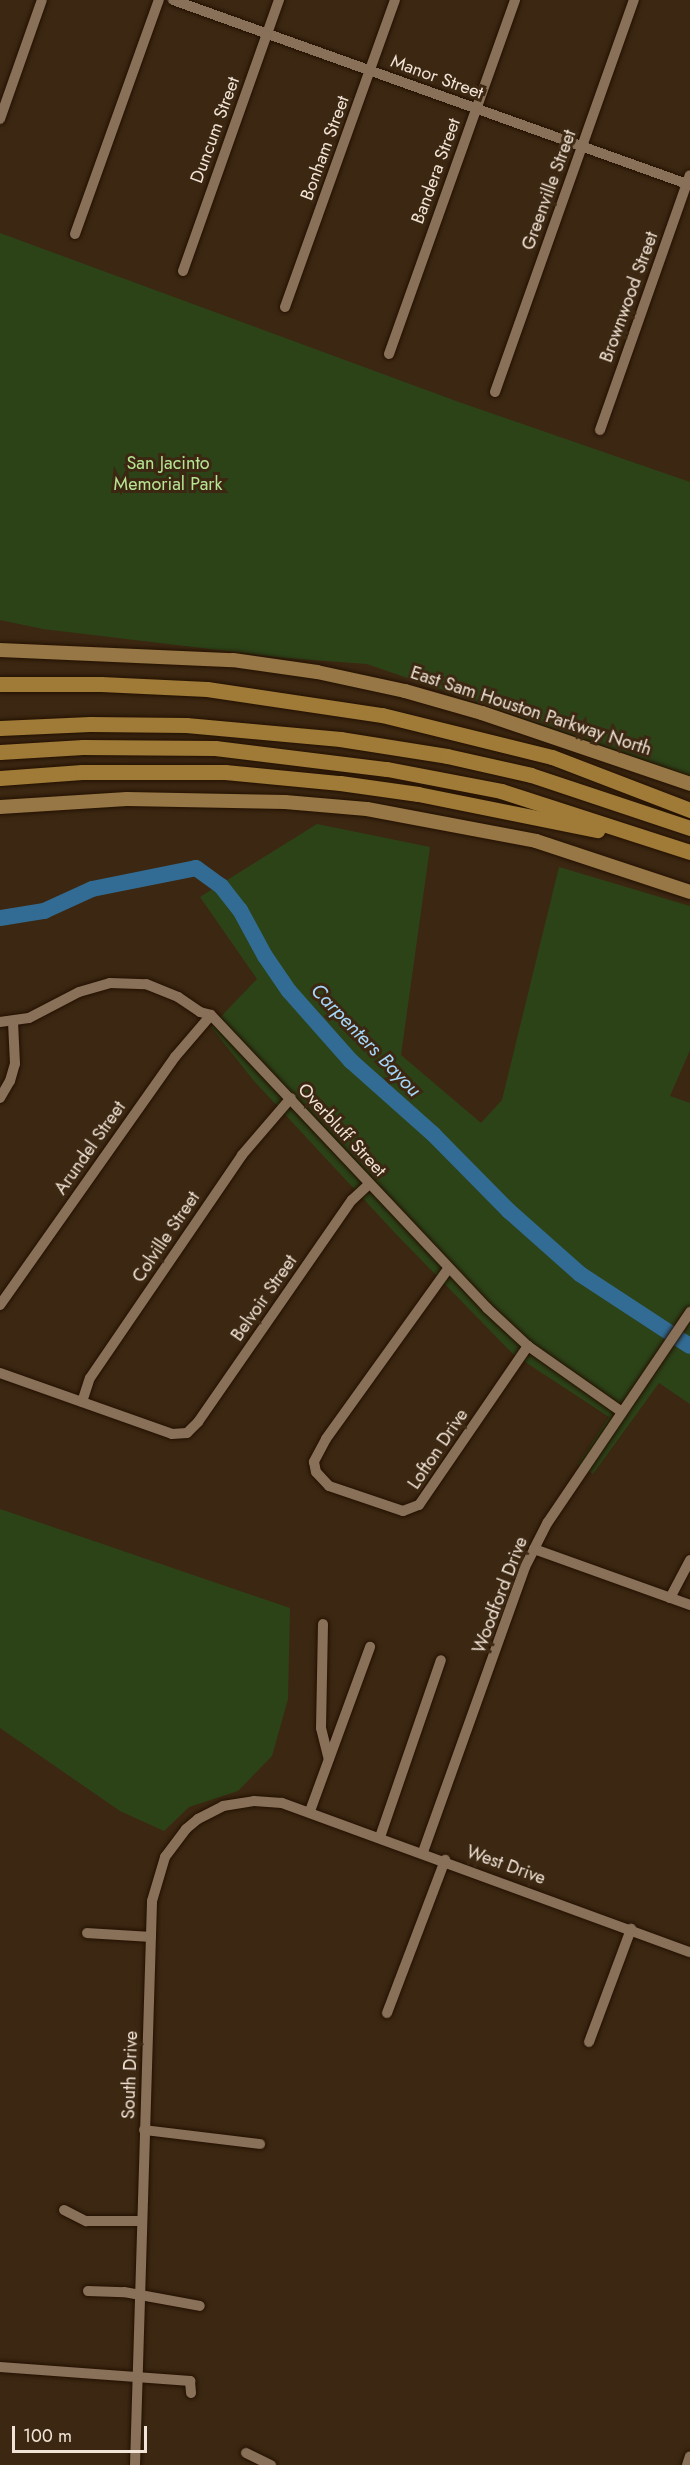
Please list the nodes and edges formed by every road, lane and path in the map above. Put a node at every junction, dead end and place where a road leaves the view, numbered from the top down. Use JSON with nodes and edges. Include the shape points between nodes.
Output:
{"nodes":[{"id":1,"x":42,"y":0,"type":"edge"},
{"id":2,"x":159,"y":0,"type":"edge"},
{"id":3,"x":172,"y":0,"type":"edge"},
{"id":4,"x":279,"y":0,"type":"edge"},
{"id":5,"x":395,"y":0,"type":"edge"},
{"id":6,"x":515,"y":0,"type":"edge"},
{"id":7,"x":634,"y":0,"type":"edge"},
{"id":8,"x":267,"y":34,"type":"junction"},
{"id":9,"x":370,"y":70,"type":"junction"},
{"id":10,"x":476,"y":109,"type":"junction"},
{"id":11,"x":0,"y":119,"type":"edge"},
{"id":12,"x":582,"y":146,"type":"junction"},
{"id":13,"x":689,"y":181,"type":"edge"},
{"id":14,"x":75,"y":234,"type":"dead end"},
{"id":15,"x":183,"y":271,"type":"dead end"},
{"id":16,"x":285,"y":308,"type":"dead end"},
{"id":17,"x":389,"y":354,"type":"dead end"},
{"id":18,"x":495,"y":392,"type":"dead end"},
{"id":19,"x":600,"y":430,"type":"dead end"},
{"id":20,"x":0,"y":650,"type":"edge"},
{"id":21,"x":0,"y":684,"type":"edge"},
{"id":22,"x":3,"y":728,"type":"edge"},
{"id":23,"x":3,"y":751,"type":"edge"},
{"id":24,"x":0,"y":778,"type":"edge"},
{"id":25,"x":690,"y":784,"type":"edge"},
{"id":26,"x":0,"y":807,"type":"edge"},
{"id":27,"x":690,"y":810,"type":"edge"},
{"id":28,"x":690,"y":828,"type":"edge"},
{"id":29,"x":690,"y":853,"type":"edge"},
{"id":30,"x":690,"y":892,"type":"edge"},
{"id":31,"x":211,"y":1015,"type":"junction"},
{"id":32,"x":13,"y":1021,"type":"junction"},
{"id":33,"x":0,"y":1022,"type":"edge"},
{"id":34,"x":0,"y":1098,"type":"edge"},
{"id":35,"x":291,"y":1098,"type":"junction"},
{"id":36,"x":369,"y":1184,"type":"junction"},
{"id":37,"x":448,"y":1269,"type":"junction"},
{"id":38,"x":0,"y":1305,"type":"edge"},
{"id":39,"x":688,"y":1316,"type":"edge"},
{"id":40,"x":528,"y":1346,"type":"junction"},
{"id":41,"x":0,"y":1373,"type":"edge"},
{"id":42,"x":82,"y":1402,"type":"junction"},
{"id":43,"x":622,"y":1412,"type":"junction"},
{"id":44,"x":534,"y":1548,"type":"junction"},
{"id":45,"x":690,"y":1560,"type":"edge"},
{"id":46,"x":669,"y":1598,"type":"junction"},
{"id":47,"x":690,"y":1605,"type":"edge"},
{"id":48,"x":323,"y":1624,"type":"dead end"},
{"id":49,"x":370,"y":1647,"type":"dead end"},
{"id":50,"x":441,"y":1660,"type":"dead end"},
{"id":51,"x":329,"y":1759,"type":"junction"},
{"id":52,"x":310,"y":1811,"type":"junction"},
{"id":53,"x":380,"y":1837,"type":"junction"},
{"id":54,"x":423,"y":1852,"type":"junction"},
{"id":55,"x":445,"y":1860,"type":"junction"},
{"id":56,"x":631,"y":1929,"type":"junction"},
{"id":57,"x":87,"y":1933,"type":"dead end"},
{"id":58,"x":151,"y":1937,"type":"junction"},
{"id":59,"x":690,"y":1952,"type":"edge"},
{"id":60,"x":387,"y":2013,"type":"dead end"},
{"id":61,"x":589,"y":2042,"type":"dead end"},
{"id":62,"x":144,"y":2130,"type":"junction"},
{"id":63,"x":260,"y":2144,"type":"dead end"},
{"id":64,"x":64,"y":2210,"type":"dead end"},
{"id":65,"x":141,"y":2221,"type":"junction"},
{"id":66,"x":88,"y":2291,"type":"dead end"},
{"id":67,"x":139,"y":2296,"type":"junction"},
{"id":68,"x":200,"y":2306,"type":"dead end"},
{"id":69,"x":0,"y":2367,"type":"edge"},
{"id":70,"x":136,"y":2376,"type":"junction"},
{"id":71,"x":191,"y":2392,"type":"dead end"},
{"id":72,"x":246,"y":2453,"type":"dead end"},
{"id":73,"x":690,"y":2456,"type":"edge"},
{"id":74,"x":135,"y":2465,"type":"edge"},
{"id":75,"x":271,"y":2465,"type":"edge"},
{"id":76,"x":687,"y":2465,"type":"edge"}],
"edges":[{"from":1,"to":11,"type":"street"},
{"from":2,"to":14,"type":"street"},
{"from":3,"to":8,"type":"street","name":"Manor Street"},
{"from":4,"to":8,"type":"street","name":"Duncum Street"},
{"from":5,"to":9,"type":"street","name":"Bonham Street"},
{"from":6,"to":10,"type":"street","name":"Bandera Street"},
{"from":7,"to":12,"type":"street","name":"Greenville Street"},
{"from":8,"to":9,"type":"street","name":"Manor Street"},
{"from":8,"to":15,"type":"street","name":"Duncum Street"},
{"from":9,"to":10,"type":"street","name":"Manor Street"},
{"from":9,"to":16,"type":"street","name":"Bonham Street"},
{"from":10,"to":12,"type":"street","name":"Manor Street"},
{"from":10,"to":17,"type":"street","name":"Bandera Street"},
{"from":12,"to":13,"type":"street","name":"Manor Street"},
{"from":12,"to":18,"type":"street","name":"Greenville Street"},
{"from":13,"to":19,"type":"street","name":"Brownwood Street"},
{"from":20,"to":25,"type":"main road","name":"East Sam Houston Parkway North","via":[[233,660],[317,672],[482,712]]},
{"from":21,"to":27,"type":"highway","via":[[136,685],[242,693],[382,715],[552,758]]},
{"from":22,"to":28,"type":"highway","via":[[186,725],[361,742],[531,775]]},
{"from":23,"to":29,"type":"highway","via":[[104,746],[215,748],[387,769],[501,791]]},
{"from":24,"to":29,"type":"highway","via":[[225,772],[340,783],[562,821]]},
{"from":26,"to":30,"type":"main road","via":[[127,799],[285,802],[367,809],[536,841]]},
{"from":31,"to":32,"type":"street","name":"Overbluff Street","via":[[146,984],[122,983],[90,988],[29,1018]]},
{"from":31,"to":35,"type":"street","name":"Overbluff Street"},
{"from":31,"to":38,"type":"street","name":"Arundel Street","via":[[175,1057]]},
{"from":32,"to":33,"type":"street","name":"Overbluff Street"},
{"from":32,"to":34,"type":"street","via":[[15,1064]]},
{"from":35,"to":36,"type":"street","name":"Overbluff Street"},
{"from":35,"to":42,"type":"street","name":"Colville Street","via":[[242,1155],[90,1377]]},
{"from":36,"to":37,"type":"street","name":"Overbluff Street"},
{"from":36,"to":42,"type":"street","name":"Belvoir Street","via":[[352,1200],[187,1433],[172,1434]]},
{"from":37,"to":40,"type":"street","name":"Overbluff Street"},
{"from":37,"to":40,"type":"street","name":"Lofton Drive","via":[[326,1439],[314,1462],[316,1472],[329,1486],[403,1511],[412,1510]]},
{"from":39,"to":43,"type":"street","name":"Woodford Drive"},
{"from":40,"to":43,"type":"street","name":"Overbluff Street"},
{"from":41,"to":42,"type":"street"},
{"from":43,"to":44,"type":"street","name":"Woodford Drive"},
{"from":44,"to":46,"type":"street"},
{"from":44,"to":54,"type":"street","name":"Woodford Drive"},
{"from":45,"to":46,"type":"street"},
{"from":46,"to":47,"type":"street"},
{"from":48,"to":51,"type":"street","via":[[321,1728]]},
{"from":49,"to":51,"type":"street"},
{"from":50,"to":53,"type":"street"},
{"from":51,"to":52,"type":"street"},
{"from":52,"to":53,"type":"street","name":"West Drive"},
{"from":52,"to":58,"type":"street","name":"South Drive","via":[[255,1801],[224,1806],[198,1820],[175,1841],[162,1863],[152,1901]]},
{"from":53,"to":54,"type":"street","name":"West Drive"},
{"from":54,"to":55,"type":"street","name":"West Drive"},
{"from":55,"to":56,"type":"street","name":"West Drive"},
{"from":55,"to":60,"type":"street"},
{"from":56,"to":59,"type":"street","name":"West Drive"},
{"from":56,"to":61,"type":"street"},
{"from":57,"to":58,"type":"street"},
{"from":58,"to":62,"type":"street","name":"South Drive"},
{"from":62,"to":63,"type":"street"},
{"from":62,"to":65,"type":"street","name":"South Drive"},
{"from":64,"to":65,"type":"street","via":[[86,2221]]},
{"from":65,"to":67,"type":"street","name":"South Drive"},
{"from":66,"to":67,"type":"street"},
{"from":67,"to":68,"type":"street"},
{"from":67,"to":70,"type":"street","name":"South Drive"},
{"from":69,"to":70,"type":"street"},
{"from":70,"to":71,"type":"street","via":[[190,2381]]},
{"from":70,"to":74,"type":"street","name":"South Drive"},
{"from":72,"to":75,"type":"street"},
{"from":73,"to":76,"type":"street"}]}
